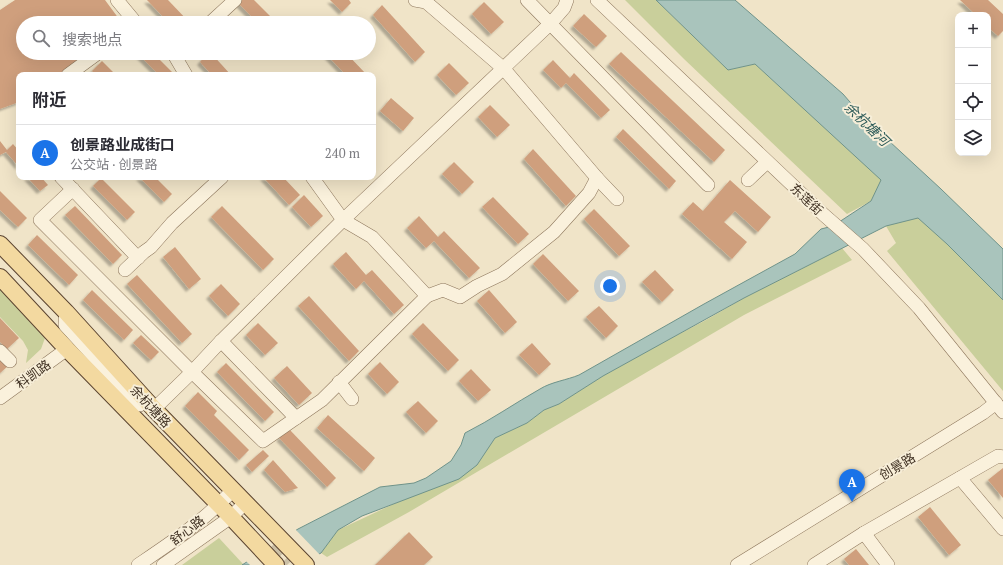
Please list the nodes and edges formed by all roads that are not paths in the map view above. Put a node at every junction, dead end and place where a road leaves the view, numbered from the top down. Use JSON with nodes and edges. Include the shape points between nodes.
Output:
{"nodes":[{"id":1,"x":117,"y":0,"type":"edge"},
{"id":2,"x":235,"y":0,"type":"edge"},
{"id":3,"x":414,"y":0,"type":"edge"},
{"id":4,"x":527,"y":0,"type":"edge"},
{"id":5,"x":567,"y":0,"type":"edge"},
{"id":6,"x":597,"y":0,"type":"edge"},
{"id":7,"x":130,"y":16,"type":"edge"},
{"id":8,"x":218,"y":16,"type":"edge"},
{"id":9,"x":551,"y":23,"type":"junction"},
{"id":10,"x":88,"y":60,"type":"edge"},
{"id":11,"x":178,"y":60,"type":"edge"},
{"id":12,"x":504,"y":69,"type":"junction"},
{"id":13,"x":72,"y":72,"type":"edge"},
{"id":14,"x":184,"y":72,"type":"edge"},
{"id":15,"x":767,"y":162,"type":"junction"},
{"id":16,"x":597,"y":178,"type":"junction"},
{"id":17,"x":64,"y":180,"type":"edge"},
{"id":18,"x":219,"y":180,"type":"edge"},
{"id":19,"x":314,"y":180,"type":"edge"},
{"id":20,"x":748,"y":180,"type":"dead end"},
{"id":21,"x":708,"y":185,"type":"dead end"},
{"id":22,"x":73,"y":189,"type":"junction"},
{"id":23,"x":617,"y":199,"type":"dead end"},
{"id":24,"x":343,"y":220,"type":"junction"},
{"id":25,"x":0,"y":244,"type":"edge"},
{"id":26,"x":138,"y":258,"type":"junction"},
{"id":27,"x":125,"y":270,"type":"dead end"},
{"id":28,"x":0,"y":277,"type":"edge"},
{"id":29,"x":427,"y":296,"type":"junction"},
{"id":30,"x":66,"y":312,"type":"junction"},
{"id":31,"x":42,"y":323,"type":"junction"},
{"id":32,"x":221,"y":341,"type":"junction"},
{"id":33,"x":67,"y":349,"type":"junction"},
{"id":34,"x":0,"y":351,"type":"edge"},
{"id":35,"x":10,"y":361,"type":"dead end"},
{"id":36,"x":192,"y":372,"type":"junction"},
{"id":37,"x":339,"y":382,"type":"junction"},
{"id":38,"x":0,"y":398,"type":"edge"},
{"id":39,"x":352,"y":399,"type":"dead end"},
{"id":40,"x":999,"y":408,"type":"edge"},
{"id":41,"x":154,"y":409,"type":"junction"},
{"id":42,"x":296,"y":418,"type":"junction"},
{"id":43,"x":1003,"y":457,"type":"edge"},
{"id":44,"x":960,"y":478,"type":"junction"},
{"id":45,"x":233,"y":490,"type":"junction"},
{"id":46,"x":245,"y":503,"type":"junction"},
{"id":47,"x":219,"y":504,"type":"junction"},
{"id":48,"x":231,"y":517,"type":"junction"},
{"id":49,"x":1003,"y":528,"type":"edge"},
{"id":50,"x":864,"y":533,"type":"junction"},
{"id":51,"x":138,"y":565,"type":"edge"},
{"id":52,"x":163,"y":565,"type":"edge"},
{"id":53,"x":276,"y":565,"type":"tunnel mouth"},
{"id":54,"x":306,"y":565,"type":"edge"},
{"id":55,"x":737,"y":565,"type":"edge"},
{"id":56,"x":814,"y":565,"type":"edge"},
{"id":57,"x":888,"y":565,"type":"edge"}],
"edges":[{"from":1,"to":7,"type":"street"},
{"from":2,"to":8,"type":"street"},
{"from":3,"to":12,"type":"street","via":[[426,2]]},
{"from":4,"to":9,"type":"street"},
{"from":5,"to":9,"type":"street","via":[[564,8]]},
{"from":6,"to":15,"type":"street","name":"东莲街"},
{"from":9,"to":12,"type":"street"},
{"from":9,"to":21,"type":"street"},
{"from":10,"to":13,"type":"street"},
{"from":11,"to":14,"type":"street"},
{"from":12,"to":16,"type":"street"},
{"from":12,"to":24,"type":"street"},
{"from":15,"to":20,"type":"street"},
{"from":15,"to":40,"type":"street","name":"东莲街","via":[[863,249],[919,308]]},
{"from":16,"to":23,"type":"street"},
{"from":16,"to":29,"type":"street","via":[[589,193],[554,232],[502,274],[460,297],[443,290]]},
{"from":17,"to":22,"type":"street"},
{"from":18,"to":26,"type":"street"},
{"from":19,"to":24,"type":"street"},
{"from":22,"to":26,"type":"street"},
{"from":22,"to":36,"type":"street","via":[[40,220]]},
{"from":24,"to":29,"type":"street","via":[[372,237]]},
{"from":24,"to":32,"type":"street"},
{"from":25,"to":30,"type":"main road","name":"余杭塘路"},
{"from":26,"to":27,"type":"street"},
{"from":28,"to":31,"type":"main road","name":"余杭塘路"},
{"from":29,"to":37,"type":"street"},
{"from":30,"to":31,"type":"street","via":[[65,325],[184,454],[58,332]]},
{"from":30,"to":41,"type":"main road","name":"余杭塘路"},
{"from":31,"to":33,"type":"main road","name":"余杭塘路"},
{"from":32,"to":36,"type":"street"},
{"from":32,"to":42,"type":"street"},
{"from":33,"to":38,"type":"street","name":"科凯路"},
{"from":33,"to":47,"type":"main road","name":"余杭塘路"},
{"from":34,"to":35,"type":"street"},
{"from":36,"to":41,"type":"street"},
{"from":36,"to":42,"type":"street","via":[[263,441]]},
{"from":37,"to":39,"type":"street"},
{"from":37,"to":42,"type":"street","via":[[322,400]]},
{"from":40,"to":55,"type":"street","name":"创景路","via":[[983,413]]},
{"from":41,"to":45,"type":"main road","name":"余杭塘路"},
{"from":43,"to":44,"type":"street","via":[[998,456]]},
{"from":44,"to":49,"type":"street"},
{"from":44,"to":50,"type":"street"},
{"from":45,"to":46,"type":"main road","name":"余杭塘路"},
{"from":45,"to":47,"type":"street","name":"舒心路"},
{"from":46,"to":48,"type":"street","name":"舒心路"},
{"from":46,"to":54,"type":"main road","name":"余杭塘路"},
{"from":47,"to":48,"type":"main road","name":"余杭塘路"},
{"from":47,"to":51,"type":"street","name":"舒心路","via":[[191,529]]},
{"from":48,"to":52,"type":"street","name":"舒心路"},
{"from":48,"to":53,"type":"main road","name":"余杭塘路"},
{"from":50,"to":56,"type":"street"},
{"from":50,"to":57,"type":"street"}]}
